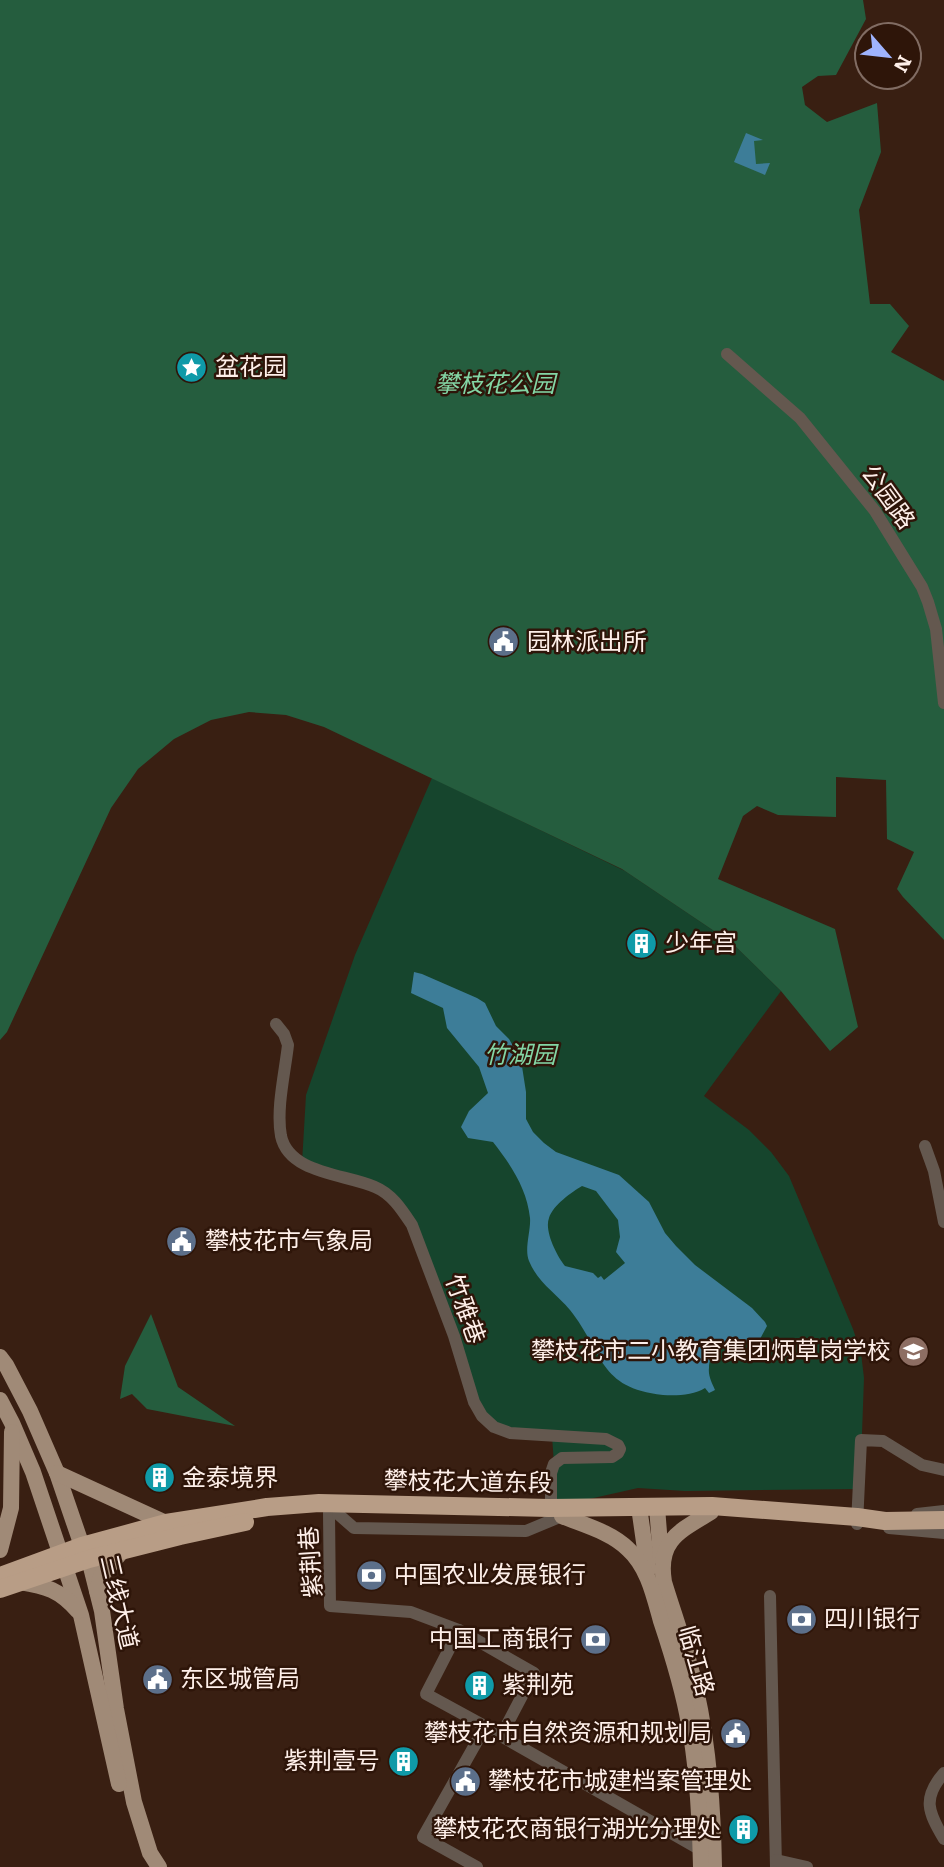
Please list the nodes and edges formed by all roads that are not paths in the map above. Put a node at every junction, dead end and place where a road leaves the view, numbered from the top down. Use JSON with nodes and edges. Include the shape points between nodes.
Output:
{"nodes":[{"id":1,"x":727,"y":355,"type":"dead end"},
{"id":2,"x":944,"y":703,"type":"edge"},
{"id":3,"x":276,"y":1024,"type":"dead end"},
{"id":4,"x":925,"y":1146,"type":"dead end"},
{"id":5,"x":944,"y":1222,"type":"edge"},
{"id":6,"x":0,"y":1357,"type":"edge"},
{"id":7,"x":0,"y":1400,"type":"edge"},
{"id":8,"x":12,"y":1423,"type":"junction"},
{"id":9,"x":944,"y":1470,"type":"edge"},
{"id":10,"x":57,"y":1473,"type":"junction"},
{"id":11,"x":648,"y":1510,"type":"junction"},
{"id":12,"x":944,"y":1511,"type":"edge"},
{"id":13,"x":711,"y":1512,"type":"junction"},
{"id":14,"x":554,"y":1513,"type":"junction"},
{"id":15,"x":333,"y":1514,"type":"junction"},
{"id":16,"x":857,"y":1520,"type":"junction"},
{"id":17,"x":944,"y":1520,"type":"edge"},
{"id":18,"x":166,"y":1523,"type":"junction"},
{"id":19,"x":885,"y":1525,"type":"junction"},
{"id":20,"x":944,"y":1527,"type":"edge"},
{"id":21,"x":944,"y":1533,"type":"edge"},
{"id":22,"x":0,"y":1550,"type":"edge"},
{"id":23,"x":122,"y":1551,"type":"junction"},
{"id":24,"x":86,"y":1552,"type":"junction"},
{"id":25,"x":64,"y":1560,"type":"junction"},
{"id":26,"x":662,"y":1567,"type":"junction"},
{"id":27,"x":0,"y":1576,"type":"edge"},
{"id":28,"x":20,"y":1582,"type":"junction"},
{"id":29,"x":650,"y":1585,"type":"junction"},
{"id":30,"x":0,"y":1589,"type":"edge"},
{"id":31,"x":97,"y":1591,"type":"junction"},
{"id":32,"x":770,"y":1596,"type":"dead end"},
{"id":33,"x":81,"y":1615,"type":"junction"},
{"id":34,"x":459,"y":1630,"type":"junction"},
{"id":35,"x":110,"y":1711,"type":"junction"},
{"id":36,"x":485,"y":1727,"type":"junction"},
{"id":37,"x":501,"y":1736,"type":"junction"},
{"id":38,"x":944,"y":1773,"type":"edge"},
{"id":39,"x":944,"y":1839,"type":"edge"},
{"id":40,"x":707,"y":1849,"type":"junction"},
{"id":41,"x":776,"y":1863,"type":"edge"},
{"id":42,"x":146,"y":1867,"type":"edge"},
{"id":43,"x":159,"y":1867,"type":"edge"},
{"id":44,"x":477,"y":1867,"type":"edge"},
{"id":45,"x":701,"y":1867,"type":"edge"},
{"id":46,"x":714,"y":1867,"type":"edge"},
{"id":47,"x":807,"y":1867,"type":"edge"}],
"edges":[{"from":1,"to":2,"type":"street","name":"公园路","via":[[800,418],[882,522],[928,602],[936,629]]},
{"from":3,"to":14,"type":"street","name":"竹雅巷","via":[[288,1045],[279,1118],[289,1153],[319,1171],[376,1187],[403,1210],[482,1416],[510,1433],[606,1439],[618,1444],[620,1449],[612,1457],[562,1458],[554,1464]]},
{"from":4,"to":5,"type":"street"},
{"from":6,"to":10,"type":"main road","name":"三线大道"},
{"from":7,"to":8,"type":"main road","name":"三线大道"},
{"from":8,"to":22,"type":"main road","via":[[11,1508]]},
{"from":8,"to":25,"type":"main road","name":"三线大道"},
{"from":9,"to":16,"type":"street","via":[[922,1465],[883,1441],[861,1440]]},
{"from":10,"to":18,"type":"main road"},
{"from":10,"to":24,"type":"main road","name":"三线大道"},
{"from":11,"to":13,"type":"highway","name":"攀枝花大道东段"},
{"from":11,"to":14,"type":"highway","name":"攀枝花大道东段"},
{"from":11,"to":16,"type":"highway","name":"攀枝花大道东段","via":[[712,1506]]},
{"from":11,"to":26,"type":"main road","name":"临江路"},
{"from":11,"to":29,"type":"main road"},
{"from":12,"to":19,"type":"street","via":[[924,1512]]},
{"from":13,"to":16,"type":"highway","name":"攀枝花大道东段"},
{"from":13,"to":26,"type":"main road","via":[[675,1535],[663,1555]]},
{"from":14,"to":15,"type":"highway","name":"攀枝花大道东段"},
{"from":14,"to":18,"type":"highway","name":"攀枝花大道东段","via":[[319,1503]]},
{"from":14,"to":29,"type":"main road","name":"临江路","via":[[628,1548]]},
{"from":15,"to":23,"type":"highway","name":"攀枝花大道东段","via":[[266,1517]]},
{"from":15,"to":34,"type":"street","name":"紫荆巷","via":[[330,1606],[411,1612]]},
{"from":16,"to":19,"type":"highway","name":"攀枝花大道东段"},
{"from":17,"to":19,"type":"highway","name":"攀枝花大道东段"},
{"from":18,"to":24,"type":"highway","name":"攀枝花大道东段"},
{"from":19,"to":20,"type":"highway","name":"攀枝花大道东段"},
{"from":19,"to":21,"type":"street"},
{"from":23,"to":24,"type":"highway","name":"攀枝花大道东段"},
{"from":23,"to":31,"type":"main road","via":[[101,1576]]},
{"from":24,"to":25,"type":"highway","name":"攀枝花大道东段"},
{"from":24,"to":31,"type":"main road","name":"三线大道"},
{"from":25,"to":27,"type":"highway","name":"攀枝花大道东段"},
{"from":25,"to":28,"type":"highway","name":"攀枝花大道东段"},
{"from":25,"to":33,"type":"main road","name":"三线大道"},
{"from":26,"to":40,"type":"main road","name":"临江路","via":[[702,1720]]},
{"from":28,"to":30,"type":"highway","name":"攀枝花大道东段"},
{"from":28,"to":33,"type":"main road","via":[[58,1592]]},
{"from":29,"to":40,"type":"main road","name":"临江路","via":[[689,1722]]},
{"from":31,"to":35,"type":"main road","name":"三线大道"},
{"from":32,"to":41,"type":"street"},
{"from":33,"to":35,"type":"main road","name":"三线大道"},
{"from":34,"to":36,"type":"street","via":[[426,1694]]},
{"from":34,"to":37,"type":"street","name":"紫荆巷","via":[[534,1673]]},
{"from":35,"to":42,"type":"main road","name":"三线大道","via":[[124,1805]]},
{"from":35,"to":43,"type":"main road","name":"三线大道","via":[[150,1853]]},
{"from":36,"to":37,"type":"street"},
{"from":36,"to":44,"type":"street","via":[[423,1837]]},
{"from":37,"to":40,"type":"street"},
{"from":38,"to":39,"type":"street","via":[[929,1800],[931,1817]]},
{"from":40,"to":45,"type":"main road","name":"临江路"},
{"from":40,"to":46,"type":"main road","name":"临江路"},
{"from":41,"to":47,"type":"street"}]}
